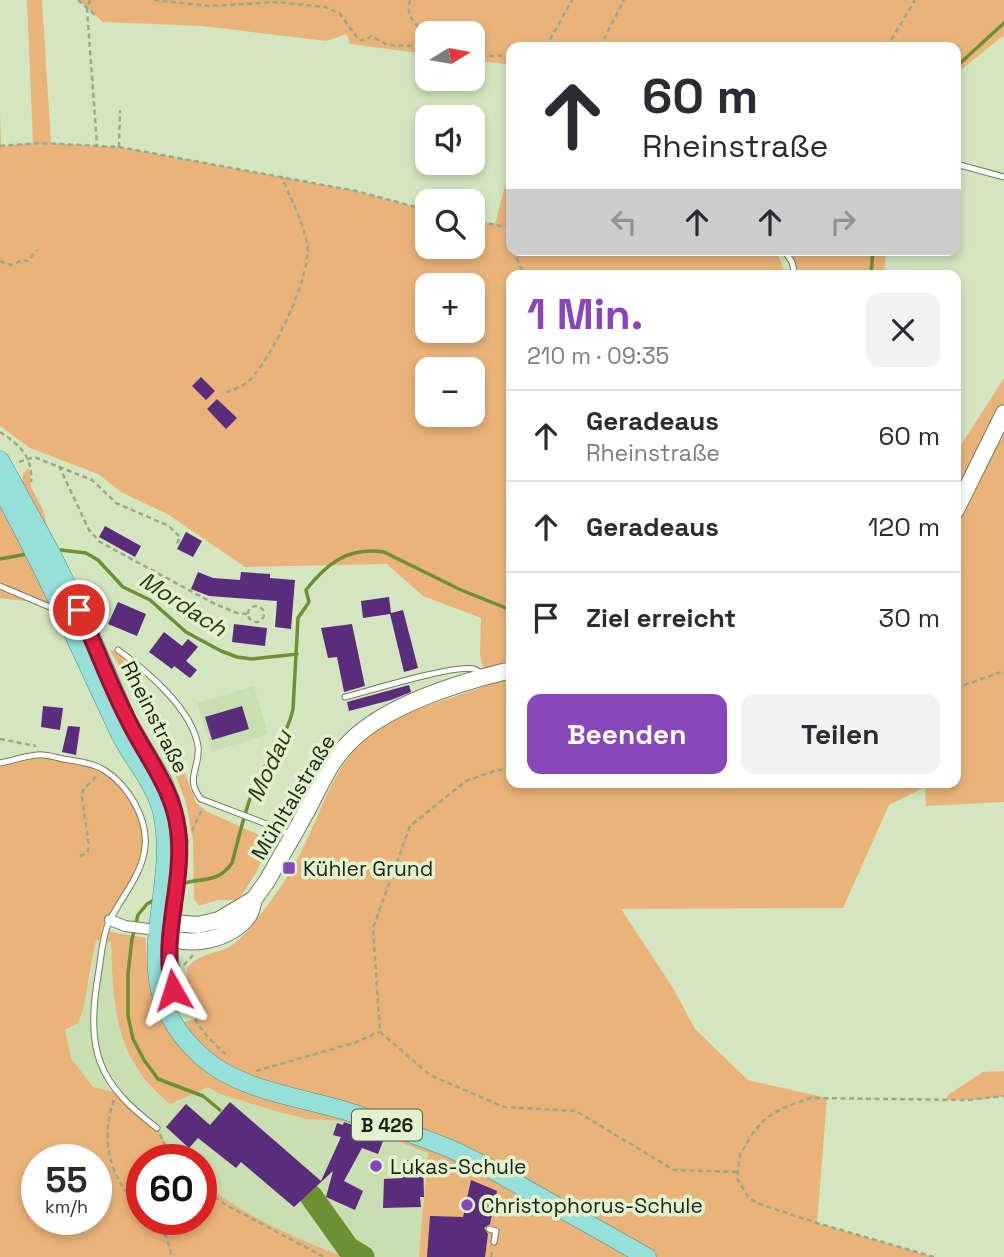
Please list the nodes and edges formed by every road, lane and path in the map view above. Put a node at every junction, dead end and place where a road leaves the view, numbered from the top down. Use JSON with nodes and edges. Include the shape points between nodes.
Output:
{"nodes":[{"id":1,"x":78,"y":0,"type":"edge"},
{"id":2,"x":90,"y":0,"type":"edge"},
{"id":3,"x":154,"y":0,"type":"edge"},
{"id":4,"x":410,"y":0,"type":"edge"},
{"id":5,"x":572,"y":0,"type":"edge"},
{"id":6,"x":624,"y":0,"type":"edge"},
{"id":7,"x":915,"y":0,"type":"edge"},
{"id":8,"x":87,"y":9,"type":"junction"},
{"id":9,"x":95,"y":15,"type":"dead end"},
{"id":10,"x":415,"y":23,"type":"edge"},
{"id":11,"x":549,"y":42,"type":"edge"},
{"id":12,"x":603,"y":42,"type":"edge"},
{"id":13,"x":890,"y":42,"type":"edge"},
{"id":14,"x":415,"y":44,"type":"edge"},
{"id":15,"x":506,"y":55,"type":"edge"},
{"id":16,"x":485,"y":56,"type":"edge"},
{"id":17,"x":120,"y":110,"type":"dead end"},
{"id":18,"x":97,"y":145,"type":"junction"},
{"id":19,"x":0,"y":146,"type":"edge"},
{"id":20,"x":119,"y":147,"type":"junction"},
{"id":21,"x":961,"y":165,"type":"edge"},
{"id":22,"x":282,"y":177,"type":"junction"},
{"id":23,"x":1004,"y":177,"type":"edge"},
{"id":24,"x":415,"y":207,"type":"edge"},
{"id":25,"x":485,"y":221,"type":"edge"},
{"id":26,"x":506,"y":225,"type":"edge"},
{"id":27,"x":37,"y":250,"type":"dead end"},
{"id":28,"x":0,"y":261,"type":"edge"},
{"id":29,"x":226,"y":392,"type":"dead end"},
{"id":30,"x":1004,"y":413,"type":"edge"},
{"id":31,"x":0,"y":432,"type":"edge"},
{"id":32,"x":27,"y":458,"type":"junction"},
{"id":33,"x":59,"y":466,"type":"junction"},
{"id":34,"x":2,"y":473,"type":"edge"},
{"id":35,"x":961,"y":500,"type":"edge"},
{"id":36,"x":176,"y":546,"type":"dead end"},
{"id":37,"x":0,"y":586,"type":"edge"},
{"id":38,"x":60,"y":600,"type":"junction"},
{"id":39,"x":248,"y":614,"type":"junction"},
{"id":40,"x":118,"y":650,"type":"dead end"},
{"id":41,"x":506,"y":671,"type":"edge"},
{"id":42,"x":1004,"y":671,"type":"edge"},
{"id":43,"x":486,"y":676,"type":"junction"},
{"id":44,"x":961,"y":686,"type":"edge"},
{"id":45,"x":345,"y":697,"type":"dead end"},
{"id":46,"x":0,"y":739,"type":"edge"},
{"id":47,"x":40,"y":753,"type":"junction"},
{"id":48,"x":0,"y":763,"type":"edge"},
{"id":49,"x":105,"y":770,"type":"junction"},
{"id":50,"x":506,"y":770,"type":"edge"},
{"id":51,"x":204,"y":800,"type":"junction"},
{"id":52,"x":287,"y":834,"type":"junction"},
{"id":53,"x":188,"y":837,"type":"dead end"},
{"id":54,"x":80,"y":856,"type":"dead end"},
{"id":55,"x":170,"y":881,"type":"junction"},
{"id":56,"x":110,"y":920,"type":"junction"},
{"id":57,"x":161,"y":927,"type":"junction"},
{"id":58,"x":182,"y":989,"type":"dead end"},
{"id":59,"x":380,"y":1031,"type":"junction"},
{"id":60,"x":233,"y":1060,"type":"dead end"},
{"id":61,"x":245,"y":1075,"type":"junction"},
{"id":62,"x":117,"y":1093,"type":"junction"},
{"id":63,"x":1004,"y":1096,"type":"edge"},
{"id":64,"x":157,"y":1128,"type":"joint"},
{"id":65,"x":164,"y":1144,"type":"edge"},
{"id":66,"x":737,"y":1172,"type":"junction"},
{"id":67,"x":126,"y":1192,"type":"edge"},
{"id":68,"x":217,"y":1199,"type":"edge"},
{"id":69,"x":489,"y":1229,"type":"dead end"},
{"id":70,"x":165,"y":1235,"type":"edge"},
{"id":71,"x":494,"y":1242,"type":"dead end"},
{"id":72,"x":172,"y":1257,"type":"edge"},
{"id":73,"x":324,"y":1257,"type":"edge"},
{"id":74,"x":647,"y":1257,"type":"edge"},
{"id":75,"x":934,"y":1257,"type":"edge"}],
"edges":[{"from":1,"to":8,"type":"path"},
{"from":2,"to":8,"type":"path"},
{"from":3,"to":14,"type":"path","via":[[325,7],[340,15],[359,40],[372,36],[388,46]]},
{"from":4,"to":10,"type":"path","via":[[408,11]]},
{"from":5,"to":11,"type":"path"},
{"from":6,"to":12,"type":"path"},
{"from":7,"to":13,"type":"path"},
{"from":8,"to":9,"type":"path"},
{"from":8,"to":18,"type":"path"},
{"from":15,"to":16,"type":"path"},
{"from":17,"to":20,"type":"path"},
{"from":18,"to":19,"type":"path"},
{"from":18,"to":20,"type":"path"},
{"from":20,"to":22,"type":"path"},
{"from":21,"to":23,"type":"lane"},
{"from":22,"to":24,"type":"path"},
{"from":22,"to":29,"type":"path","via":[[307,242],[305,269],[261,366],[248,382]]},
{"from":25,"to":26,"type":"path"},
{"from":27,"to":28,"type":"path","via":[[28,261],[10,265]]},
{"from":30,"to":35,"type":"street"},
{"from":31,"to":32,"type":"path"},
{"from":32,"to":33,"type":"path"},
{"from":32,"to":34,"type":"path"},
{"from":33,"to":36,"type":"path","via":[[92,480],[130,510],[169,526],[180,537]]},
{"from":33,"to":39,"type":"path","via":[[89,530],[100,542],[213,603]]},
{"from":34,"to":38,"type":"main road","number":"B 426"},
{"from":37,"to":38,"type":"lane"},
{"from":38,"to":55,"type":"main road","name":"Rheinstraße","number":"B 426","via":[[122,738],[157,797]]},
{"from":38,"to":55,"type":"main road","name":"Rheinstraße","number":"B 426","via":[[102,662],[127,720],[168,793],[179,833]]},
{"from":39,"to":39,"type":"path","via":[[257,623],[264,617],[258,606]]},
{"from":40,"to":51,"type":"lane","via":[[156,680],[187,722],[198,746],[193,783]]},
{"from":41,"to":43,"type":"street","name":"Mühltalstraße"},
{"from":42,"to":44,"type":"path"},
{"from":43,"to":45,"type":"lane","via":[[460,669]]},
{"from":43,"to":52,"type":"street","name":"Mühltalstraße","via":[[398,709],[362,730],[339,754]]},
{"from":46,"to":47,"type":"path","via":[[33,744]]},
{"from":47,"to":48,"type":"lane"},
{"from":47,"to":49,"type":"lane"},
{"from":49,"to":54,"type":"path","via":[[83,790],[89,846]]},
{"from":49,"to":56,"type":"lane","via":[[129,793],[144,827],[145,846],[134,880]]},
{"from":50,"to":59,"type":"path","via":[[466,781],[410,825],[373,928]]},
{"from":51,"to":52,"type":"lane"},
{"from":51,"to":53,"type":"path"},
{"from":52,"to":57,"type":"street","name":"Mühltalstraße","via":[[245,920],[225,933],[199,941]]},
{"from":55,"to":57,"type":"main road","name":"Rheinstraße","number":"B 426"},
{"from":55,"to":57,"type":"main road","number":"B 426","via":[[175,903]]},
{"from":56,"to":57,"type":"street","via":[[125,926]]},
{"from":56,"to":62,"type":"lane","via":[[92,1026],[102,1067]]},
{"from":57,"to":61,"type":"main road","number":"B 426","via":[[156,953],[159,986],[173,1021],[202,1056],[227,1074]]},
{"from":58,"to":60,"type":"path","via":[[205,1036]]},
{"from":59,"to":61,"type":"path"},
{"from":59,"to":66,"type":"path","via":[[430,1075],[504,1107],[576,1111],[674,1170]]},
{"from":61,"to":74,"type":"main road","number":"B 426","via":[[255,1087],[379,1122],[449,1149]]},
{"from":62,"to":64,"type":"lane"},
{"from":62,"to":67,"type":"path","via":[[108,1117],[107,1143]]},
{"from":63,"to":66,"type":"path","via":[[968,1100],[810,1098],[783,1108],[758,1126],[740,1155]]},
{"from":64,"to":65,"type":"path"},
{"from":66,"to":75,"type":"path","via":[[748,1197],[757,1203]]},
{"from":68,"to":73,"type":"path"},
{"from":69,"to":71,"type":"lane","via":[[496,1231]]},
{"from":70,"to":72,"type":"path"}]}
